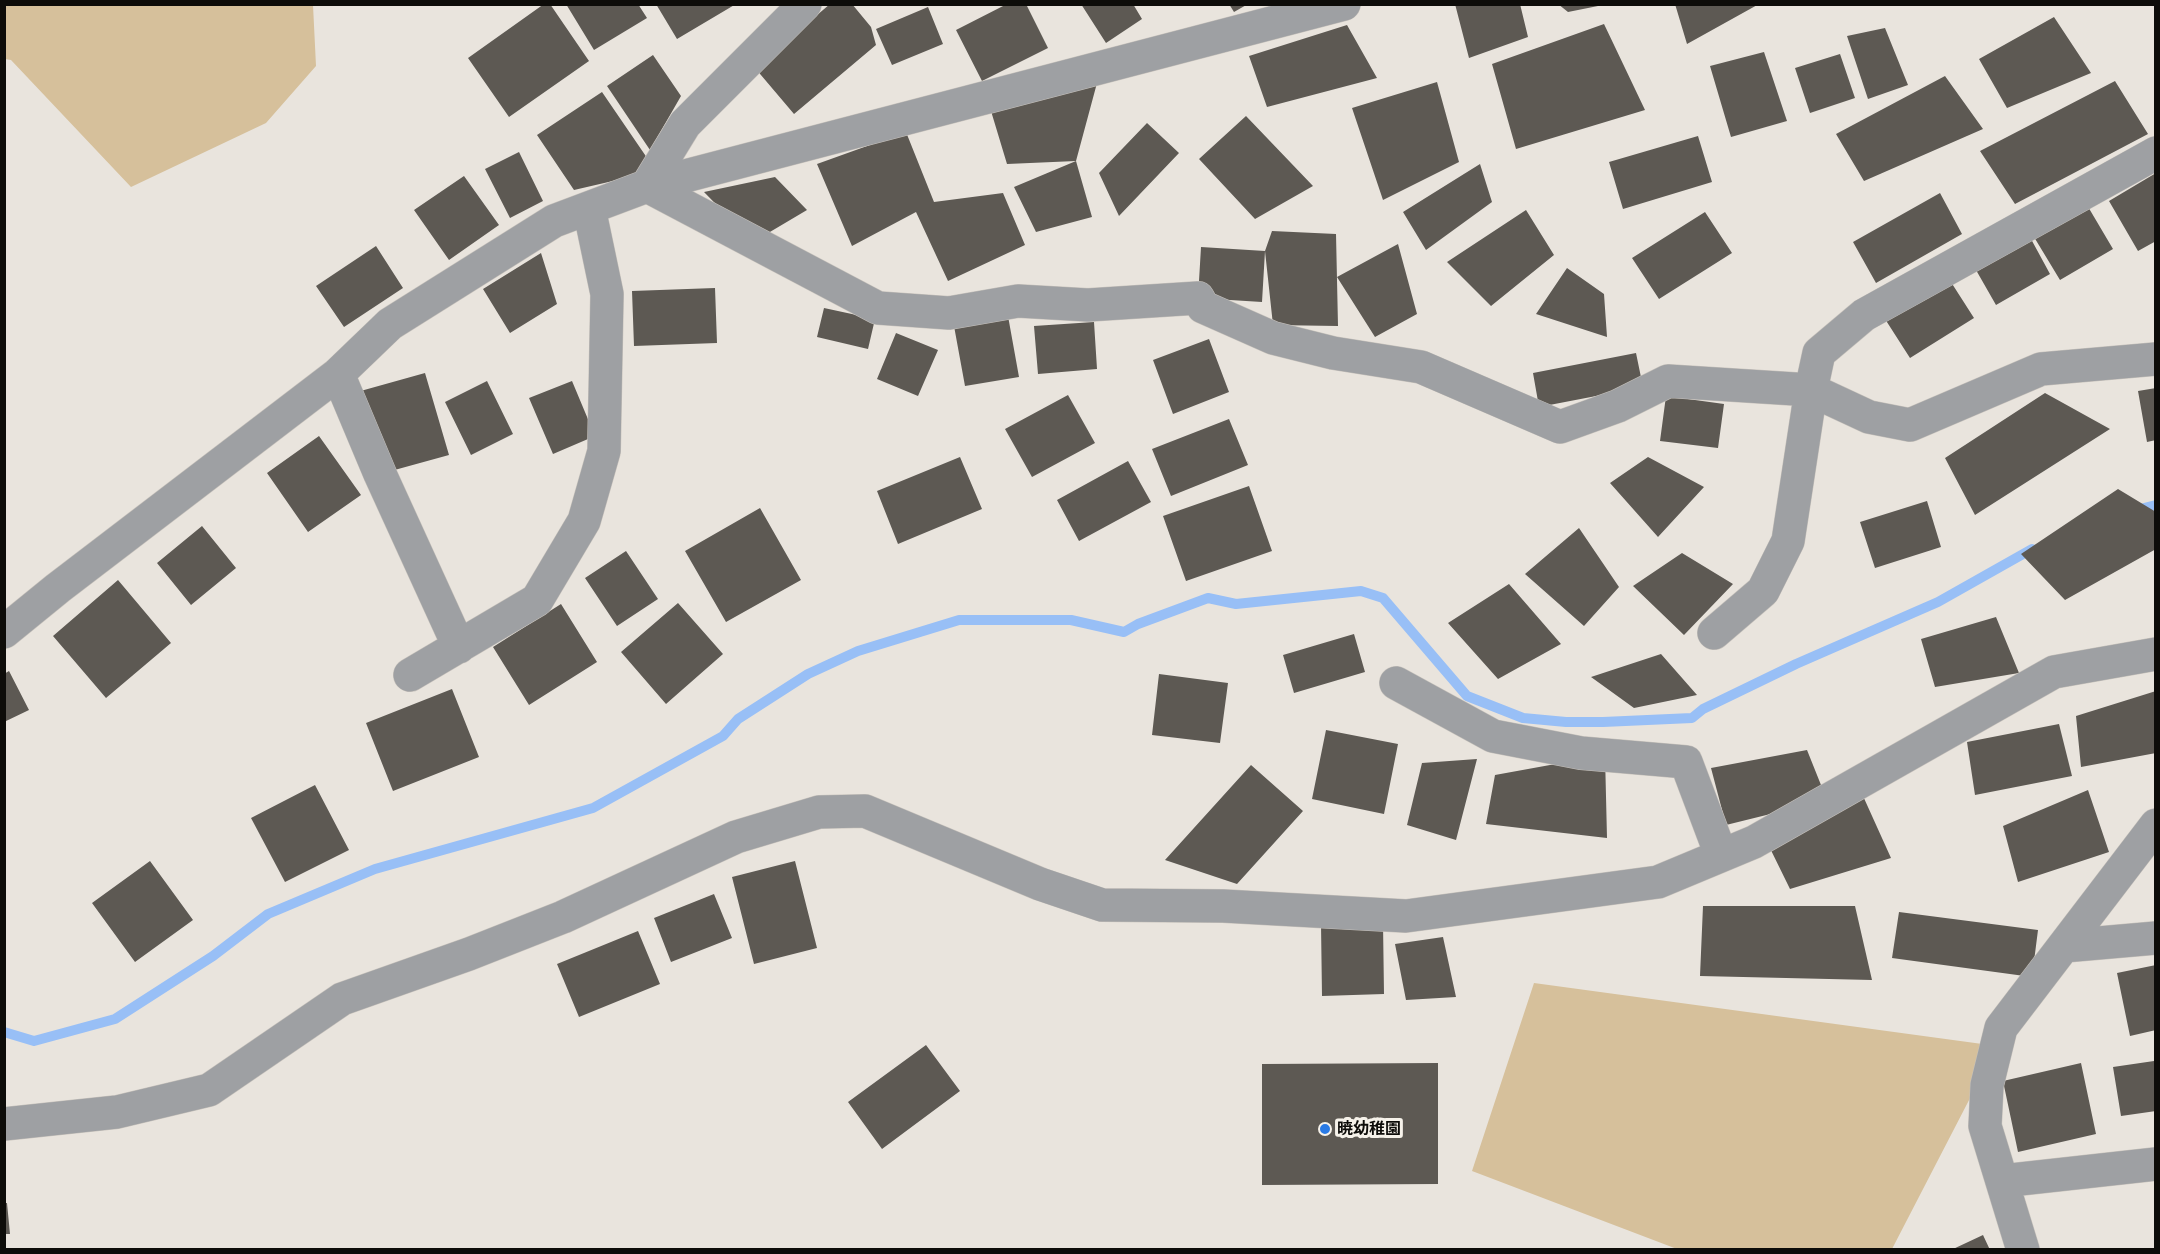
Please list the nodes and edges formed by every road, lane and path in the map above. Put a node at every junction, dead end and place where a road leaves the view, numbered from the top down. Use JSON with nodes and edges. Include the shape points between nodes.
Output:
{"nodes":[{"id":1,"x":805,"y":4,"type":"edge"},
{"id":2,"x":1344,"y":4,"type":"edge"},
{"id":3,"x":2156,"y":153,"type":"edge"},
{"id":4,"x":647,"y":186,"type":"junction"},
{"id":5,"x":589,"y":208,"type":"junction"},
{"id":6,"x":2156,"y":358,"type":"edge"},
{"id":7,"x":338,"y":374,"type":"junction"},
{"id":8,"x":1811,"y":390,"type":"junction"},
{"id":9,"x":4,"y":632,"type":"edge"},
{"id":10,"x":1714,"y":633,"type":"dead end"},
{"id":11,"x":459,"y":646,"type":"junction"},
{"id":12,"x":2156,"y":654,"type":"edge"},
{"id":13,"x":410,"y":675,"type":"dead end"},
{"id":14,"x":1396,"y":683,"type":"dead end"},
{"id":15,"x":2156,"y":825,"type":"edge"},
{"id":16,"x":1721,"y":855,"type":"junction"},
{"id":17,"x":2156,"y":938,"type":"edge"},
{"id":18,"x":2064,"y":946,"type":"junction"},
{"id":19,"x":4,"y":1124,"type":"edge"},
{"id":20,"x":2156,"y":1164,"type":"edge"},
{"id":21,"x":2002,"y":1181,"type":"junction"},
{"id":22,"x":2023,"y":1250,"type":"edge"}],
"edges":[{"from":1,"to":4,"type":"street","via":[[685,124]]},
{"from":2,"to":4,"type":"street"},
{"from":3,"to":8,"type":"street","via":[[1864,315],[1819,353]]},
{"from":4,"to":5,"type":"street"},
{"from":4,"to":8,"type":"street","via":[[878,308],[949,313],[1018,301],[1089,306],[1198,298],[1203,307],[1273,338],[1333,353],[1421,367],[1560,427],[1618,406],[1668,381]]},
{"from":5,"to":7,"type":"street","via":[[554,220],[390,324]]},
{"from":5,"to":11,"type":"street","via":[[607,306],[604,451],[584,521],[537,600]]},
{"from":6,"to":8,"type":"street","via":[[2041,369],[1910,425],[1869,417]]},
{"from":7,"to":9,"type":"street"},
{"from":7,"to":11,"type":"street"},
{"from":8,"to":10,"type":"street","via":[[1788,541],[1763,591]]},
{"from":11,"to":13,"type":"street"},
{"from":12,"to":16,"type":"street","via":[[2054,672],[1754,842]]},
{"from":14,"to":16,"type":"street","via":[[1493,736],[1581,753],[1686,762]]},
{"from":15,"to":18,"type":"street"},
{"from":16,"to":19,"type":"street","via":[[1658,882],[1406,916],[1102,904],[1040,884],[865,812],[819,812],[736,837],[563,917],[342,999],[209,1090],[117,1112]]},
{"from":17,"to":18,"type":"street"},
{"from":18,"to":21,"type":"street","via":[[2001,1028],[1987,1085],[1985,1126]]},
{"from":20,"to":21,"type":"street"},
{"from":21,"to":22,"type":"street"}]}
